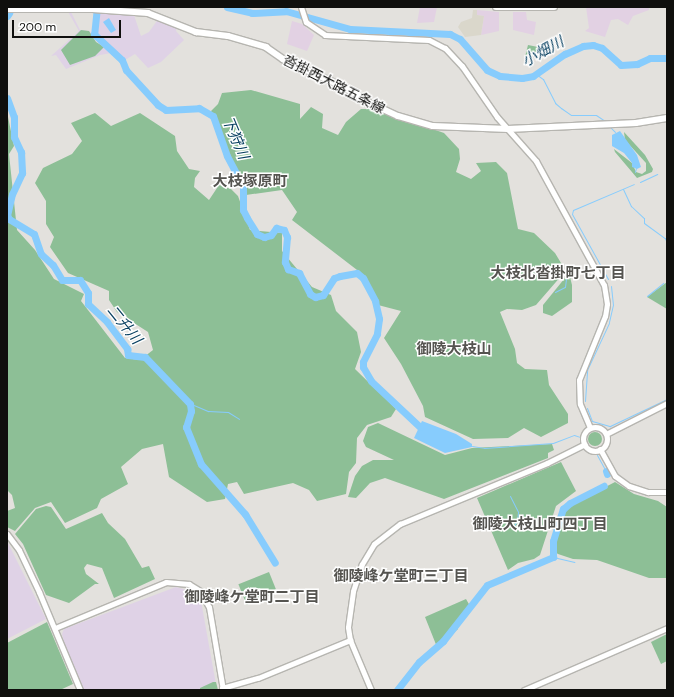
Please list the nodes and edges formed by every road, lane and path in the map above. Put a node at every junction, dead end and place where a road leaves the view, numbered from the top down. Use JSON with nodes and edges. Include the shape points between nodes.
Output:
{"nodes":[{"id":1,"x":301,"y":7,"type":"edge"},
{"id":2,"x":496,"y":7,"type":"edge"},
{"id":3,"x":554,"y":7,"type":"edge"},
{"id":4,"x":7,"y":9,"type":"edge"},
{"id":5,"x":667,"y":118,"type":"edge"},
{"id":6,"x":508,"y":129,"type":"junction"},
{"id":7,"x":667,"y":404,"type":"edge"},
{"id":8,"x":590,"y":428,"type":"junction"},
{"id":9,"x":606,"y":434,"type":"junction"},
{"id":10,"x":585,"y":444,"type":"junction"},
{"id":11,"x":600,"y":449,"type":"junction"},
{"id":12,"x":667,"y":492,"type":"edge"},
{"id":13,"x":7,"y":534,"type":"edge"},
{"id":14,"x":55,"y":628,"type":"junction"},
{"id":15,"x":667,"y":628,"type":"edge"},
{"id":16,"x":350,"y":640,"type":"junction"},
{"id":17,"x":222,"y":689,"type":"edge"},
{"id":18,"x":80,"y":690,"type":"edge"},
{"id":19,"x":371,"y":690,"type":"edge"},
{"id":20,"x":524,"y":690,"type":"edge"}],
"edges":[{"from":1,"to":6,"type":"street","via":[[306,22],[325,35],[438,43],[462,66]]},
{"from":2,"to":3,"type":"highway"},
{"from":4,"to":6,"type":"main road","name":"沓掛西大路五条線","via":[[93,9],[148,13],[196,32],[228,36],[266,47],[321,79],[346,88],[368,102],[404,117],[433,126]]},
{"from":5,"to":6,"type":"main road","name":"沓掛西大路五条線","via":[[636,123]]},
{"from":6,"to":8,"type":"street","via":[[536,161],[604,285],[607,304],[605,316],[579,380],[580,404]]},
{"from":7,"to":9,"type":"street"},
{"from":8,"to":9,"type":"street","via":[[599,428]]},
{"from":8,"to":10,"type":"street","via":[[584,435]]},
{"from":9,"to":11,"type":"street","via":[[606,442]]},
{"from":10,"to":11,"type":"street","via":[[591,450]]},
{"from":10,"to":16,"type":"street","via":[[433,509],[386,532],[369,551],[353,591],[349,612]]},
{"from":11,"to":12,"type":"street","via":[[615,476],[629,486],[648,492]]},
{"from":13,"to":14,"type":"street","via":[[19,550]]},
{"from":14,"to":17,"type":"street","via":[[166,582],[185,582],[200,591],[207,601]]},
{"from":14,"to":18,"type":"street"},
{"from":15,"to":20,"type":"street"},
{"from":16,"to":17,"type":"street","via":[[258,678]]},
{"from":16,"to":19,"type":"street"}]}
